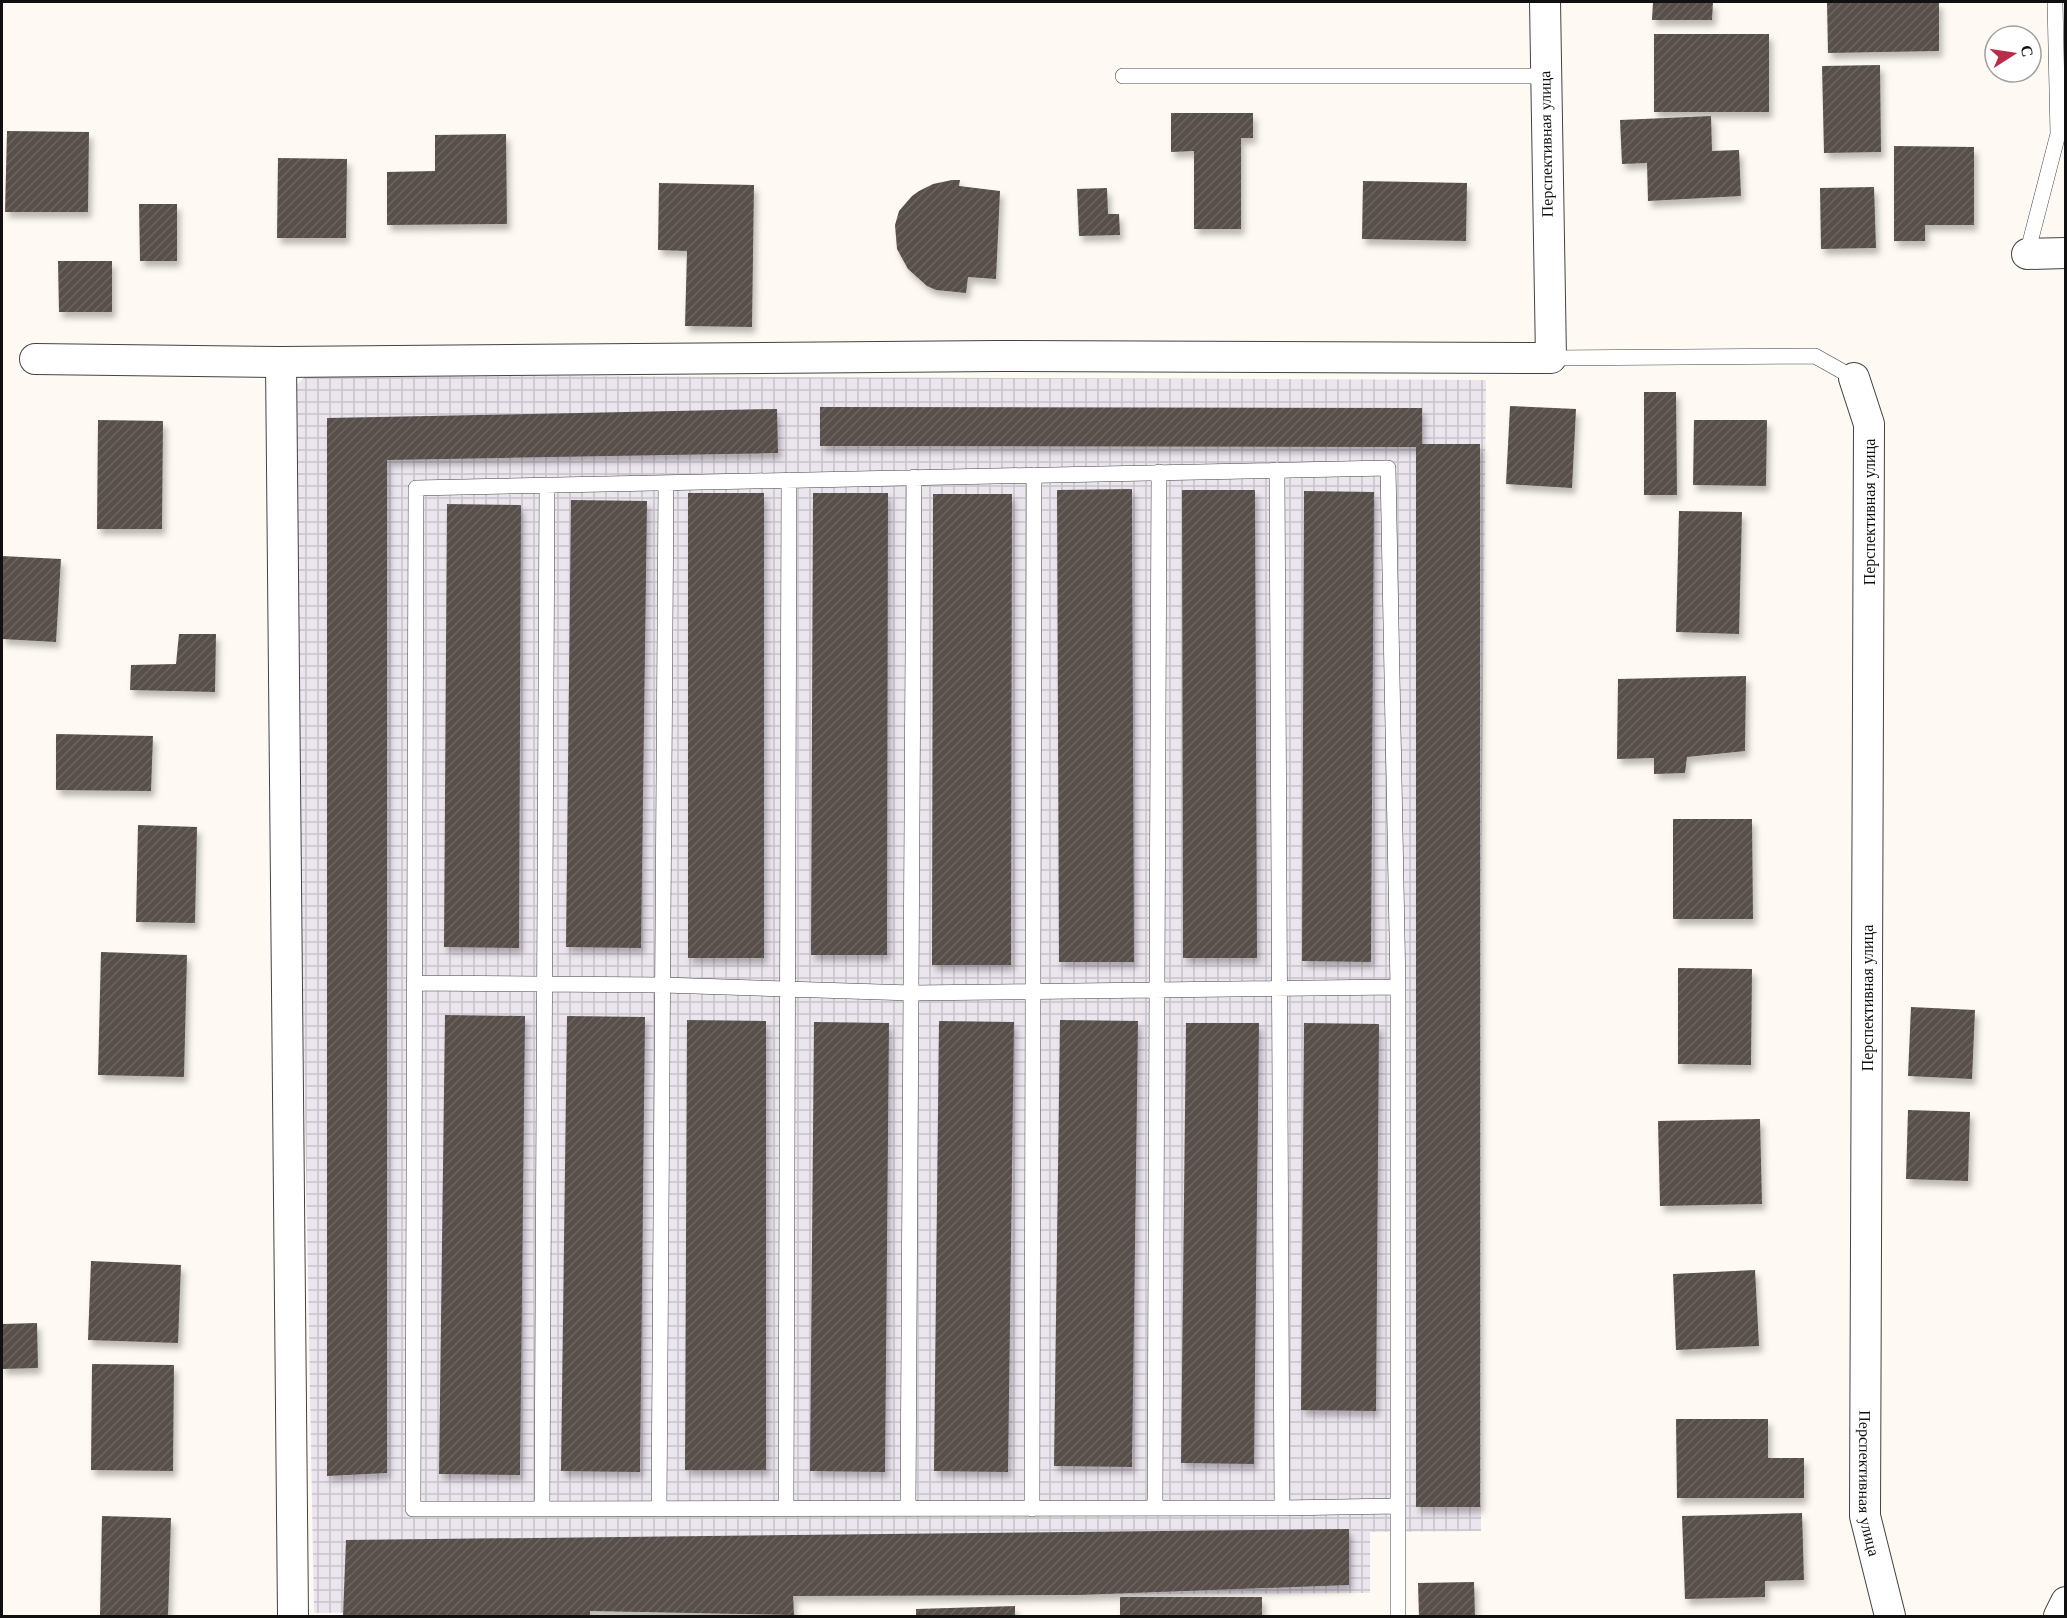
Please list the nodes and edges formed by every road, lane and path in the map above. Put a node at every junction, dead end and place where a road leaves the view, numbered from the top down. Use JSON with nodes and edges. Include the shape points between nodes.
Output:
{"nodes":[{"id":1,"x":1545,"y":2,"type":"edge"},
{"id":2,"x":2055,"y":2,"type":"edge"},
{"id":3,"x":1123,"y":76,"type":"dead end"},
{"id":4,"x":1545,"y":76,"type":"junction"},
{"id":5,"x":2066,"y":253,"type":"edge"},
{"id":6,"x":2026,"y":254,"type":"joint"},
{"id":7,"x":35,"y":358,"type":"dead end"},
{"id":8,"x":1551,"y":358,"type":"junction"},
{"id":9,"x":281,"y":362,"type":"junction"},
{"id":10,"x":1854,"y":378,"type":"joint"},
{"id":11,"x":1277,"y":470,"type":"junction"},
{"id":12,"x":1159,"y":472,"type":"junction"},
{"id":13,"x":1034,"y":475,"type":"junction"},
{"id":14,"x":914,"y":477,"type":"junction"},
{"id":15,"x":789,"y":480,"type":"junction"},
{"id":16,"x":666,"y":483,"type":"junction"},
{"id":17,"x":547,"y":485,"type":"junction"},
{"id":18,"x":414,"y":983,"type":"junction"},
{"id":19,"x":544,"y":984,"type":"junction"},
{"id":20,"x":663,"y":985,"type":"junction"},
{"id":21,"x":1398,"y":987,"type":"junction"},
{"id":22,"x":1280,"y":988,"type":"junction"},
{"id":23,"x":788,"y":989,"type":"junction"},
{"id":24,"x":1157,"y":990,"type":"junction"},
{"id":25,"x":1033,"y":991,"type":"junction"},
{"id":26,"x":912,"y":993,"type":"junction"},
{"id":27,"x":1397,"y":1506,"type":"junction"},
{"id":28,"x":1155,"y":1508,"type":"junction"},
{"id":29,"x":1282,"y":1508,"type":"junction"},
{"id":30,"x":542,"y":1509,"type":"junction"},
{"id":31,"x":659,"y":1509,"type":"junction"},
{"id":32,"x":786,"y":1509,"type":"junction"},
{"id":33,"x":908,"y":1509,"type":"junction"},
{"id":34,"x":1032,"y":1509,"type":"junction"},
{"id":35,"x":2066,"y":1602,"type":"edge"},
{"id":36,"x":293,"y":1617,"type":"edge"},
{"id":37,"x":1398,"y":1617,"type":"edge"},
{"id":38,"x":1890,"y":1617,"type":"edge"},
{"id":39,"x":2059,"y":1617,"type":"edge"}],
"edges":[{"from":1,"to":4,"type":"street","name":"Перспективная улица"},
{"from":2,"to":6,"type":"lane","via":[[2058,134]]},
{"from":3,"to":4,"type":"lane"},
{"from":4,"to":8,"type":"street","name":"Перспективная улица"},
{"from":5,"to":6,"type":"street"},
{"from":7,"to":9,"type":"street"},
{"from":8,"to":9,"type":"street"},
{"from":8,"to":10,"type":"lane","via":[[1815,356]]},
{"from":9,"to":36,"type":"street"},
{"from":10,"to":38,"type":"street","name":"Перспективная улица","via":[[1869,424],[1865,1516]]},
{"from":11,"to":12,"type":"lane"},
{"from":11,"to":21,"type":"lane","via":[[1388,468]]},
{"from":11,"to":22,"type":"lane"},
{"from":12,"to":13,"type":"lane"},
{"from":12,"to":24,"type":"lane"},
{"from":13,"to":14,"type":"lane"},
{"from":13,"to":25,"type":"lane"},
{"from":14,"to":15,"type":"lane"},
{"from":14,"to":26,"type":"lane"},
{"from":15,"to":16,"type":"lane"},
{"from":15,"to":23,"type":"lane"},
{"from":16,"to":17,"type":"lane"},
{"from":16,"to":20,"type":"lane"},
{"from":17,"to":18,"type":"lane","via":[[416,488]]},
{"from":17,"to":19,"type":"lane"},
{"from":18,"to":19,"type":"lane"},
{"from":18,"to":30,"type":"lane","via":[[413,1509]]},
{"from":19,"to":20,"type":"lane"},
{"from":19,"to":30,"type":"lane"},
{"from":20,"to":23,"type":"lane"},
{"from":20,"to":31,"type":"lane"},
{"from":21,"to":22,"type":"lane"},
{"from":21,"to":27,"type":"lane"},
{"from":22,"to":24,"type":"lane"},
{"from":22,"to":29,"type":"lane"},
{"from":23,"to":26,"type":"lane"},
{"from":23,"to":32,"type":"lane"},
{"from":24,"to":25,"type":"lane"},
{"from":24,"to":28,"type":"lane"},
{"from":25,"to":26,"type":"lane"},
{"from":25,"to":34,"type":"lane"},
{"from":26,"to":33,"type":"lane"},
{"from":27,"to":29,"type":"lane"},
{"from":27,"to":37,"type":"lane"},
{"from":28,"to":29,"type":"lane"},
{"from":28,"to":34,"type":"lane"},
{"from":30,"to":31,"type":"lane"},
{"from":31,"to":32,"type":"lane"},
{"from":32,"to":33,"type":"lane"},
{"from":33,"to":34,"type":"lane"},
{"from":35,"to":39,"type":"street"}]}
